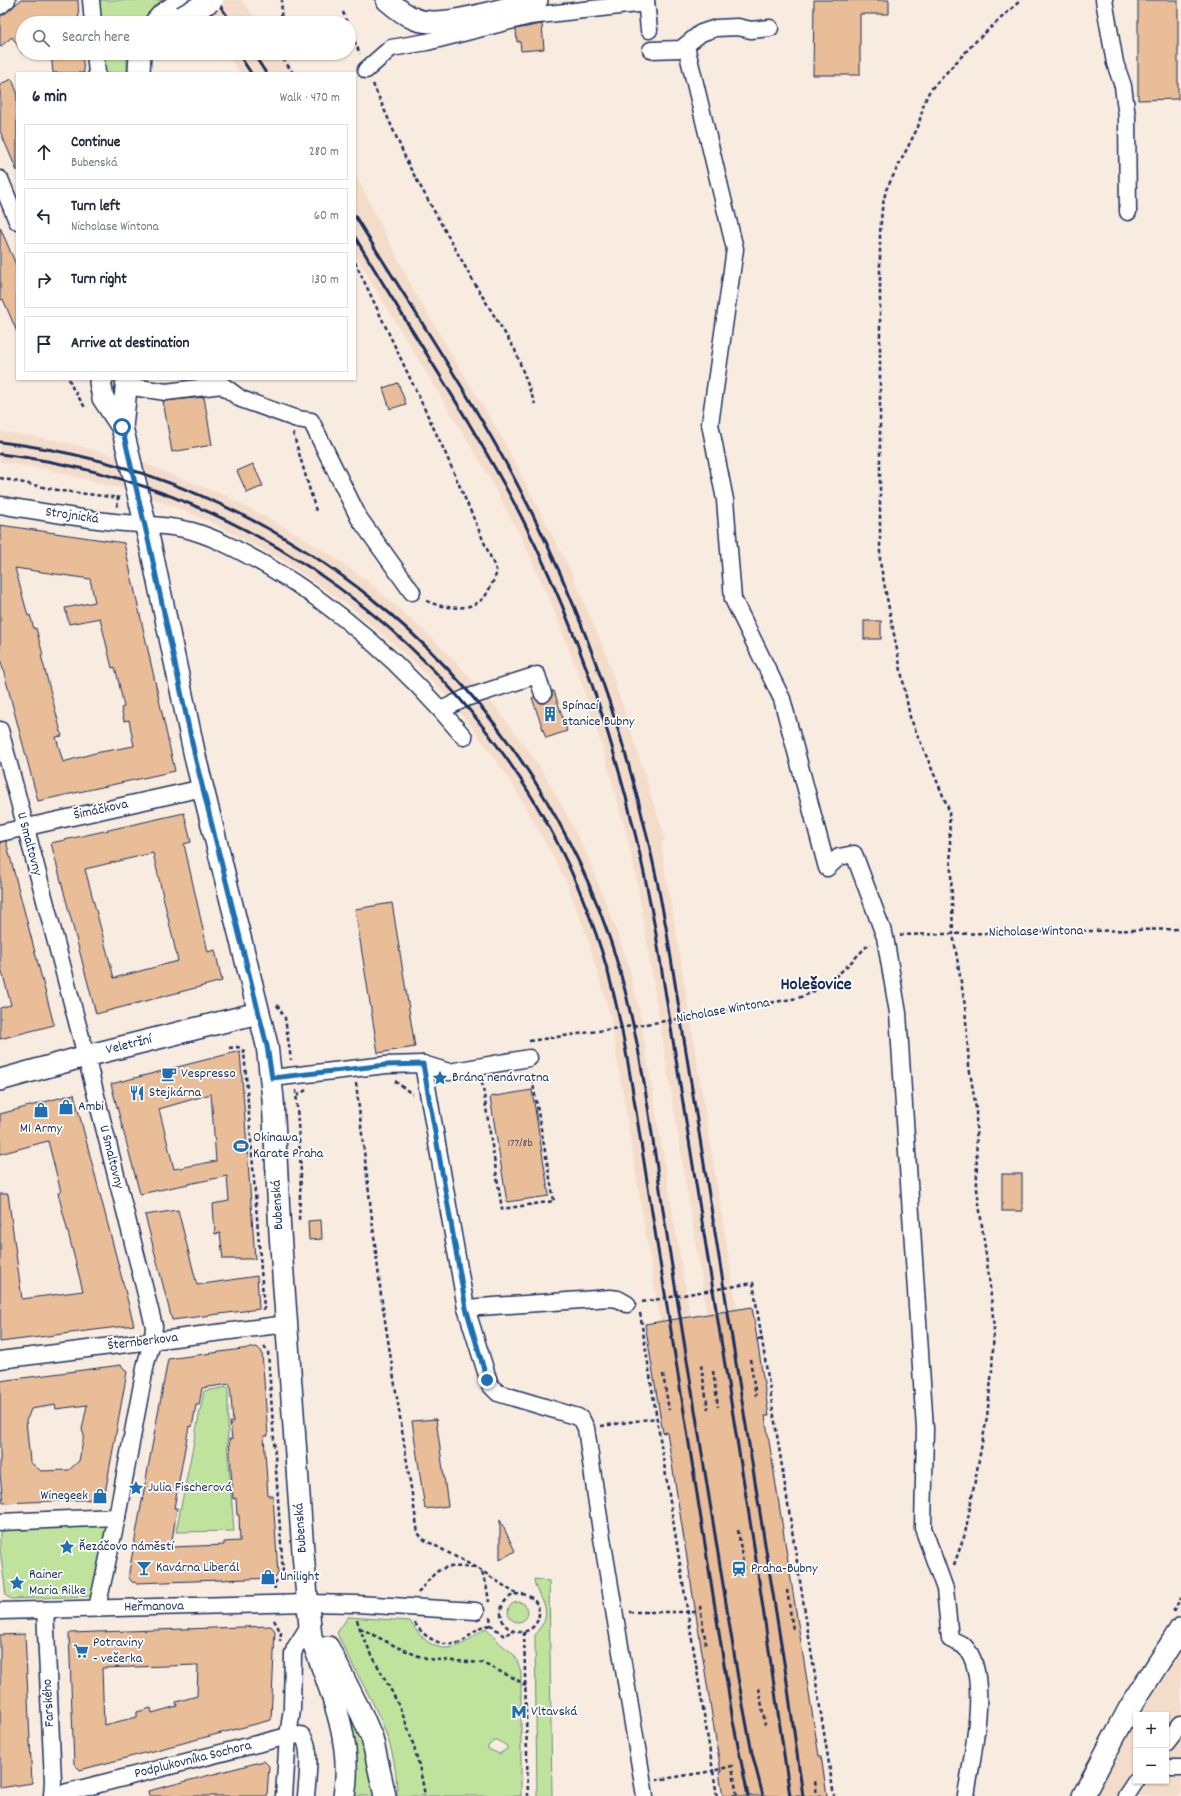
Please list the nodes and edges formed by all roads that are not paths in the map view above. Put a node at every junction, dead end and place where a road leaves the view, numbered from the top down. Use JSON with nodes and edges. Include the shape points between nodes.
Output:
{"nodes":[{"id":1,"x":7,"y":0,"type":"edge"},
{"id":2,"x":91,"y":0,"type":"edge"},
{"id":3,"x":212,"y":0,"type":"edge"},
{"id":4,"x":387,"y":0,"type":"edge"},
{"id":5,"x":537,"y":0,"type":"edge"},
{"id":6,"x":1104,"y":0,"type":"edge"},
{"id":7,"x":646,"y":2,"type":"edge"},
{"id":8,"x":0,"y":6,"type":"edge"},
{"id":9,"x":177,"y":12,"type":"edge"},
{"id":10,"x":92,"y":16,"type":"edge"},
{"id":11,"x":161,"y":16,"type":"edge"},
{"id":12,"x":770,"y":28,"type":"dead end"},
{"id":13,"x":649,"y":30,"type":"dead end"},
{"id":14,"x":686,"y":46,"type":"junction"},
{"id":15,"x":651,"y":50,"type":"dead end"},
{"id":16,"x":96,"y":60,"type":"edge"},
{"id":17,"x":140,"y":60,"type":"edge"},
{"id":18,"x":366,"y":70,"type":"road end"},
{"id":19,"x":97,"y":72,"type":"edge"},
{"id":20,"x":139,"y":72,"type":"edge"},
{"id":21,"x":0,"y":179,"type":"edge"},
{"id":22,"x":1128,"y":212,"type":"dead end"},
{"id":23,"x":16,"y":219,"type":"edge"},
{"id":24,"x":99,"y":380,"type":"edge"},
{"id":25,"x":126,"y":383,"type":"edge"},
{"id":26,"x":122,"y":427,"type":"junction"},
{"id":27,"x":0,"y":505,"type":"edge"},
{"id":28,"x":144,"y":524,"type":"junction"},
{"id":29,"x":412,"y":592,"type":"road end"},
{"id":30,"x":543,"y":694,"type":"dead end"},
{"id":31,"x":441,"y":710,"type":"junction"},
{"id":32,"x":0,"y":730,"type":"edge"},
{"id":33,"x":464,"y":737,"type":"dead end"},
{"id":34,"x":203,"y":788,"type":"junction"},
{"id":35,"x":25,"y":827,"type":"junction"},
{"id":36,"x":0,"y":833,"type":"edge"},
{"id":37,"x":258,"y":1013,"type":"junction"},
{"id":38,"x":86,"y":1056,"type":"junction"},
{"id":39,"x":529,"y":1058,"type":"road end"},
{"id":40,"x":423,"y":1064,"type":"junction"},
{"id":41,"x":272,"y":1078,"type":"junction"},
{"id":42,"x":0,"y":1080,"type":"edge"},
{"id":43,"x":635,"y":1306,"type":"road end"},
{"id":44,"x":466,"y":1308,"type":"junction"},
{"id":45,"x":287,"y":1324,"type":"junction"},
{"id":46,"x":153,"y":1340,"type":"junction"},
{"id":47,"x":0,"y":1360,"type":"edge"},
{"id":48,"x":117,"y":1517,"type":"junction"},
{"id":49,"x":0,"y":1522,"type":"edge"},
{"id":50,"x":308,"y":1603,"type":"junction"},
{"id":51,"x":97,"y":1608,"type":"junction"},
{"id":52,"x":45,"y":1610,"type":"junction"},
{"id":53,"x":0,"y":1611,"type":"edge"},
{"id":54,"x":476,"y":1611,"type":"dead end"},
{"id":55,"x":309,"y":1626,"type":"junction"},
{"id":56,"x":1181,"y":1628,"type":"edge"},
{"id":57,"x":1181,"y":1724,"type":"edge"},
{"id":58,"x":288,"y":1736,"type":"junction"},
{"id":59,"x":1169,"y":1739,"type":"edge"},
{"id":60,"x":1169,"y":1768,"type":"edge"},
{"id":61,"x":1181,"y":1768,"type":"edge"},
{"id":62,"x":643,"y":1789,"type":"edge"},
{"id":63,"x":382,"y":1791,"type":"edge"},
{"id":64,"x":345,"y":1794,"type":"edge"},
{"id":65,"x":52,"y":1796,"type":"edge"},
{"id":66,"x":284,"y":1796,"type":"edge"},
{"id":67,"x":306,"y":1796,"type":"edge"},
{"id":68,"x":966,"y":1796,"type":"edge"},
{"id":69,"x":1083,"y":1796,"type":"edge"}],
"edges":[{"from":1,"to":8,"type":"street"},
{"from":2,"to":10,"type":"street"},
{"from":3,"to":9,"type":"main road","bridge":true},
{"from":4,"to":5,"type":"main road","via":[[416,20],[432,23]]},
{"from":6,"to":22,"type":"street","via":[[1127,116]]},
{"from":7,"to":13,"type":"street"},
{"from":7,"to":18,"type":"street","via":[[530,16],[427,42],[391,48]]},
{"from":9,"to":11,"type":"main road"},
{"from":12,"to":14,"type":"street","via":[[716,28],[701,33]]},
{"from":14,"to":15,"type":"street","via":[[681,49]]},
{"from":14,"to":68,"type":"street","via":[[735,249],[710,424],[725,500],[733,599],[782,699],[827,868],[839,857],[854,854],[885,937],[898,1013],[925,1429],[924,1528],[945,1589],[950,1639],[964,1646],[973,1662],[979,1693],[977,1728]]},
{"from":16,"to":19,"type":"street"},
{"from":17,"to":20,"type":"main road"},
{"from":21,"to":23,"type":"street"},
{"from":24,"to":26,"type":"main road","name":"Bubenská","via":[[103,398]]},
{"from":25,"to":26,"type":"main road"},
{"from":25,"to":29,"type":"street","via":[[166,392],[222,385],[241,400],[311,421],[359,518]]},
{"from":26,"to":28,"type":"main road","name":"Bubenská"},
{"from":27,"to":28,"type":"street","name":"Strojnická"},
{"from":28,"to":31,"type":"street","name":"Strojnická","via":[[176,528],[205,536],[238,550],[280,574],[364,634]]},
{"from":28,"to":34,"type":"main road","name":"Bubenská"},
{"from":30,"to":31,"type":"street","via":[[537,675],[466,698]]},
{"from":31,"to":33,"type":"street","name":"Strojnická"},
{"from":32,"to":35,"type":"street","name":"U Smaltovny"},
{"from":34,"to":35,"type":"street","name":"Šimáčkova"},
{"from":34,"to":37,"type":"main road","name":"Bubenská"},
{"from":35,"to":36,"type":"street","name":"Šimáčkova"},
{"from":35,"to":38,"type":"street","name":"U Smaltovny"},
{"from":37,"to":38,"type":"main road","name":"Veletržní"},
{"from":37,"to":41,"type":"main road","name":"Bubenská"},
{"from":38,"to":42,"type":"main road","name":"Veletržní"},
{"from":38,"to":46,"type":"street","name":"U Smaltovny","via":[[154,1326]]},
{"from":39,"to":40,"type":"street","via":[[449,1072]]},
{"from":40,"to":41,"type":"street","via":[[386,1065]]},
{"from":40,"to":44,"type":"street"},
{"from":41,"to":45,"type":"main road","name":"Bubenská"},
{"from":43,"to":44,"type":"street","via":[[610,1298]]},
{"from":44,"to":62,"type":"street","via":[[487,1380],[493,1390],[578,1417],[586,1428]]},
{"from":45,"to":46,"type":"street","name":"Šternberkova"},
{"from":45,"to":50,"type":"main road","name":"Bubenská"},
{"from":46,"to":47,"type":"street","name":"Šternberkova"},
{"from":46,"to":48,"type":"street","name":"U Smaltovny","via":[[146,1363]]},
{"from":48,"to":49,"type":"street"},
{"from":48,"to":51,"type":"street"},
{"from":50,"to":51,"type":"street","name":"Heřmanova"},
{"from":50,"to":54,"type":"street","name":"Heřmanova"},
{"from":50,"to":55,"type":"main road","name":"Bubenská"},
{"from":50,"to":63,"type":"main road","name":"Bubenská","via":[[372,1738]]},
{"from":51,"to":52,"type":"street","name":"Heřmanova"},
{"from":52,"to":53,"type":"street","name":"Heřmanova"},
{"from":52,"to":65,"type":"street","name":"Farského"},
{"from":55,"to":58,"type":"street","via":[[293,1654],[292,1709]]},
{"from":55,"to":64,"type":"main road","name":"Bubenská","via":[[342,1732],[346,1763]]},
{"from":56,"to":69,"type":"main road","via":[[1129,1709]]},
{"from":57,"to":59,"type":"street"},
{"from":58,"to":65,"type":"street","name":"Podplukovníka Sochora"},
{"from":58,"to":66,"type":"street"},
{"from":58,"to":67,"type":"street","via":[[301,1735],[305,1738],[308,1749]]},
{"from":60,"to":61,"type":"street"}]}
